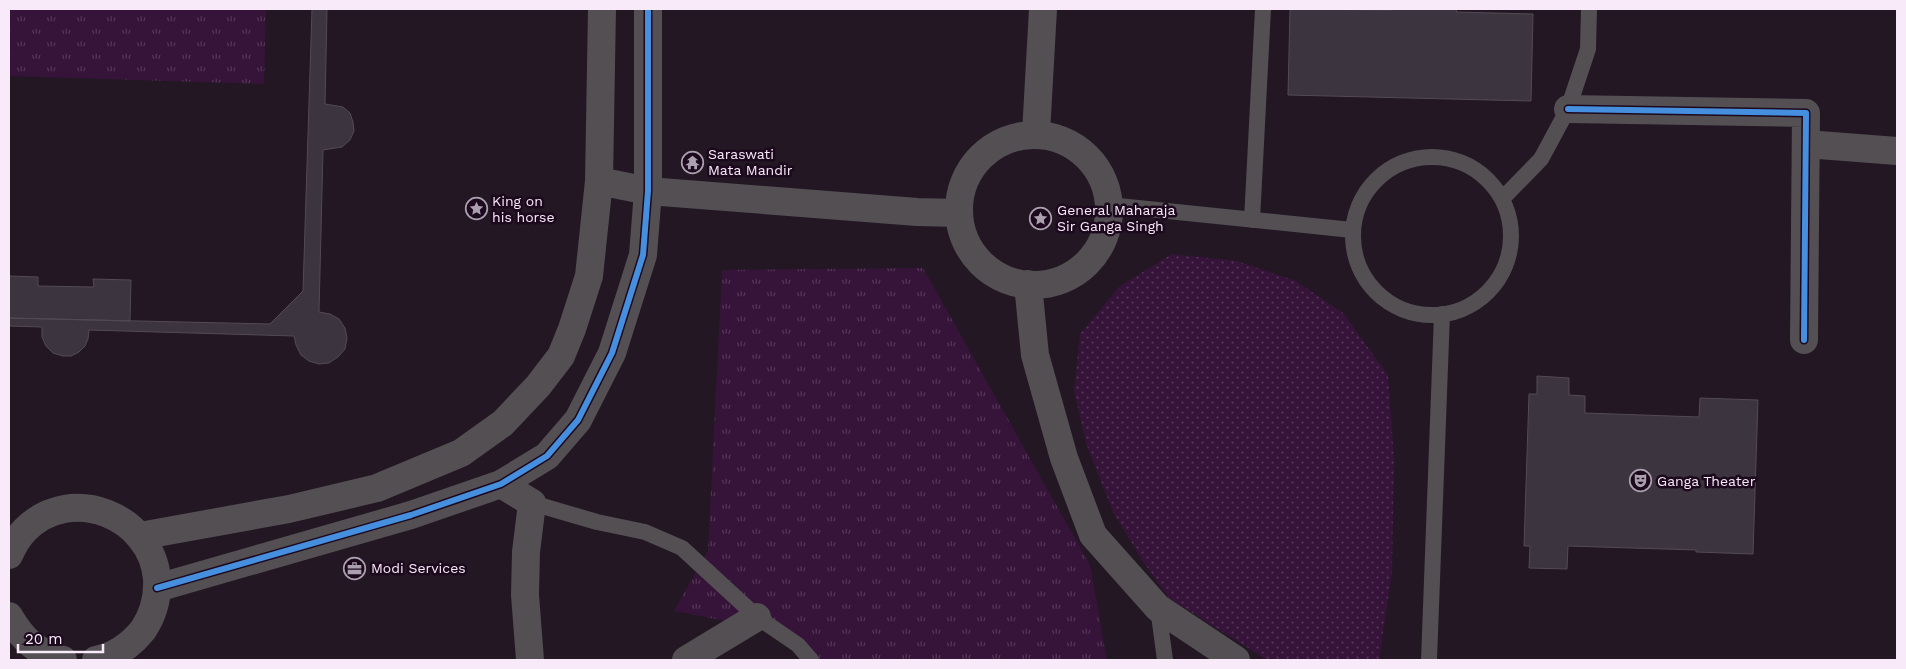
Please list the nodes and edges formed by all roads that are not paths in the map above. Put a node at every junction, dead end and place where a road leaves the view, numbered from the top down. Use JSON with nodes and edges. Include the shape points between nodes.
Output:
{"nodes":[{"id":1,"x":602,"y":9,"type":"edge"},
{"id":2,"x":648,"y":9,"type":"edge"},
{"id":3,"x":1043,"y":9,"type":"edge"},
{"id":4,"x":1263,"y":9,"type":"edge"},
{"id":5,"x":1589,"y":9,"type":"edge"},
{"id":6,"x":1568,"y":109,"type":"junction"},
{"id":7,"x":1036,"y":133,"type":"junction"},
{"id":8,"x":1806,"y":144,"type":"junction"},
{"id":9,"x":1897,"y":151,"type":"edge"},
{"id":10,"x":599,"y":181,"type":"junction"},
{"id":11,"x":648,"y":191,"type":"junction"},
{"id":12,"x":1502,"y":199,"type":"junction"},
{"id":13,"x":1109,"y":205,"type":"junction"},
{"id":14,"x":957,"y":213,"type":"junction"},
{"id":15,"x":1252,"y":220,"type":"junction"},
{"id":16,"x":1352,"y":230,"type":"junction"},
{"id":17,"x":1028,"y":284,"type":"junction"},
{"id":18,"x":1442,"y":314,"type":"junction"},
{"id":19,"x":1804,"y":340,"type":"dead end"},
{"id":20,"x":501,"y":484,"type":"junction"},
{"id":21,"x":532,"y":504,"type":"junction"},
{"id":22,"x":57,"y":511,"type":"junction"},
{"id":23,"x":9,"y":518,"type":"edge"},
{"id":24,"x":140,"y":536,"type":"junction"},
{"id":25,"x":9,"y":555,"type":"edge"},
{"id":26,"x":157,"y":588,"type":"junction"},
{"id":27,"x":1158,"y":608,"type":"junction"},
{"id":28,"x":9,"y":616,"type":"edge"},
{"id":29,"x":758,"y":617,"type":"junction"},
{"id":30,"x":63,"y":660,"type":"edge"},
{"id":31,"x":96,"y":660,"type":"edge"},
{"id":32,"x":530,"y":660,"type":"edge"},
{"id":33,"x":686,"y":660,"type":"edge"},
{"id":34,"x":812,"y":660,"type":"edge"},
{"id":35,"x":1165,"y":660,"type":"edge"},
{"id":36,"x":1236,"y":660,"type":"edge"},
{"id":37,"x":1428,"y":660,"type":"edge"}],
"edges":[{"from":1,"to":10,"type":"street"},
{"from":2,"to":11,"type":"street"},
{"from":3,"to":7,"type":"street"},
{"from":4,"to":15,"type":"lane"},
{"from":5,"to":6,"type":"lane","via":[[1588,48]]},
{"from":6,"to":8,"type":"street","via":[[1806,113]]},
{"from":6,"to":12,"type":"lane","via":[[1542,159]]},
{"from":7,"to":13,"type":"street","via":[[1091,157],[1110,196]]},
{"from":7,"to":14,"type":"street","via":[[996,143],[973,163],[962,184]]},
{"from":8,"to":9,"type":"street"},
{"from":8,"to":19,"type":"street"},
{"from":10,"to":11,"type":"street"},
{"from":10,"to":24,"type":"street","via":[[590,276],[572,329],[561,356],[503,423],[461,453],[377,488],[289,509]]},
{"from":11,"to":14,"type":"street"},
{"from":11,"to":20,"type":"street","via":[[643,256],[612,353],[578,420],[547,456]]},
{"from":12,"to":16,"type":"lane","via":[[1487,178],[1465,164],[1441,157],[1415,158],[1392,167],[1372,184],[1358,205]]},
{"from":12,"to":18,"type":"lane","via":[[1510,222],[1511,248],[1503,272],[1487,292],[1466,307]]},
{"from":13,"to":15,"type":"lane"},
{"from":13,"to":17,"type":"street","via":[[1104,244],[1082,270],[1056,284]]},
{"from":14,"to":17,"type":"street","via":[[963,238],[991,273]]},
{"from":15,"to":16,"type":"lane"},
{"from":16,"to":18,"type":"lane","via":[[1355,258],[1368,283],[1381,296],[1414,313]]},
{"from":17,"to":27,"type":"street","via":[[1035,355],[1064,458],[1093,535]]},
{"from":18,"to":37,"type":"lane"},
{"from":20,"to":21,"type":"street"},
{"from":20,"to":26,"type":"street","via":[[411,515]]},
{"from":21,"to":29,"type":"lane","via":[[645,532],[682,548]]},
{"from":21,"to":32,"type":"street","via":[[525,595]]},
{"from":22,"to":23,"type":"street"},
{"from":22,"to":24,"type":"street","via":[[75,508],[111,514]]},
{"from":22,"to":25,"type":"street","via":[[26,529]]},
{"from":24,"to":26,"type":"street","via":[[156,569]]},
{"from":26,"to":31,"type":"street","via":[[148,623],[137,638],[122,650]]},
{"from":27,"to":35,"type":"lane"},
{"from":27,"to":36,"type":"street"},
{"from":28,"to":30,"type":"street","via":[[32,647]]},
{"from":29,"to":33,"type":"street"},
{"from":29,"to":34,"type":"lane"}]}
